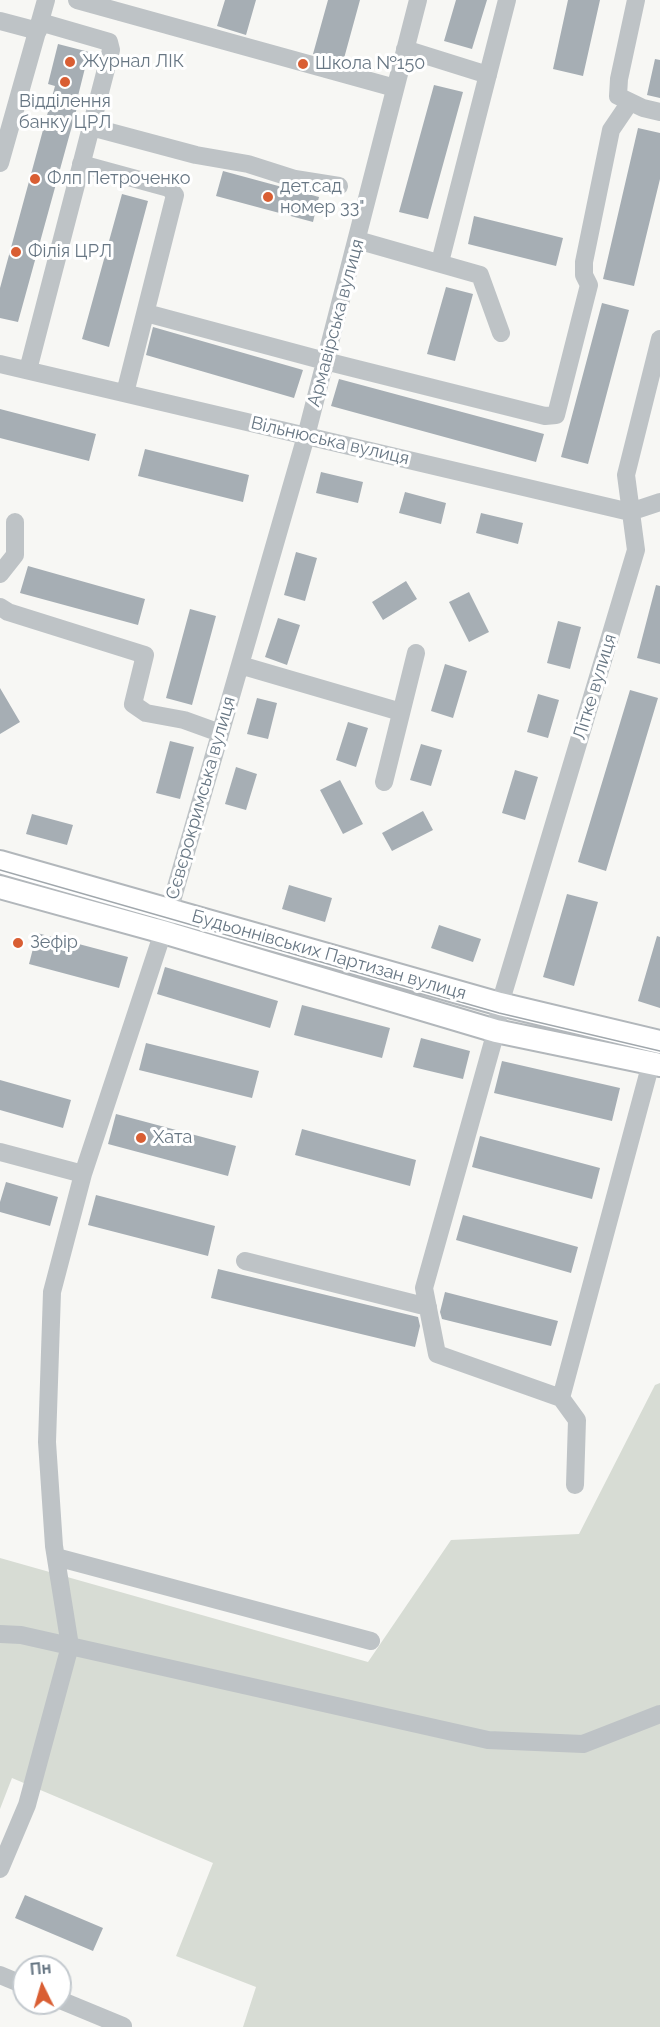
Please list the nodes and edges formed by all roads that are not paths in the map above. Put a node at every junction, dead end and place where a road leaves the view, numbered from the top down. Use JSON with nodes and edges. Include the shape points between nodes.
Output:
{"nodes":[{"id":1,"x":46,"y":0,"type":"edge"},
{"id":2,"x":77,"y":0,"type":"edge"},
{"id":3,"x":418,"y":0,"type":"edge"},
{"id":4,"x":507,"y":0,"type":"edge"},
{"id":5,"x":636,"y":0,"type":"edge"},
{"id":6,"x":0,"y":21,"type":"edge"},
{"id":7,"x":39,"y":27,"type":"junction"},
{"id":8,"x":405,"y":50,"type":"junction"},
{"id":9,"x":488,"y":75,"type":"junction"},
{"id":10,"x":395,"y":88,"type":"junction"},
{"id":11,"x":630,"y":102,"type":"junction"},
{"id":12,"x":660,"y":112,"type":"edge"},
{"id":13,"x":91,"y":127,"type":"junction"},
{"id":14,"x":0,"y":163,"type":"edge"},
{"id":15,"x":81,"y":164,"type":"junction"},
{"id":16,"x":339,"y":186,"type":"dead end"},
{"id":17,"x":357,"y":240,"type":"junction"},
{"id":18,"x":440,"y":262,"type":"junction"},
{"id":19,"x":146,"y":313,"type":"junction"},
{"id":20,"x":501,"y":333,"type":"dead end"},
{"id":21,"x":660,"y":339,"type":"edge"},
{"id":22,"x":325,"y":361,"type":"junction"},
{"id":23,"x":0,"y":363,"type":"edge"},
{"id":24,"x":28,"y":370,"type":"junction"},
{"id":25,"x":125,"y":393,"type":"junction"},
{"id":26,"x":306,"y":436,"type":"junction"},
{"id":27,"x":660,"y":502,"type":"edge"},
{"id":28,"x":630,"y":512,"type":"junction"},
{"id":29,"x":15,"y":522,"type":"dead end"},
{"id":30,"x":0,"y":574,"type":"edge"},
{"id":31,"x":0,"y":607,"type":"edge"},
{"id":32,"x":416,"y":653,"type":"dead end"},
{"id":33,"x":240,"y":665,"type":"junction"},
{"id":34,"x":401,"y":712,"type":"junction"},
{"id":35,"x":220,"y":733,"type":"junction"},
{"id":36,"x":384,"y":782,"type":"dead end"},
{"id":37,"x":0,"y":862,"type":"edge"},
{"id":38,"x":0,"y":887,"type":"edge"},
{"id":39,"x":170,"y":909,"type":"junction"},
{"id":40,"x":164,"y":932,"type":"junction"},
{"id":41,"x":500,"y":1004,"type":"junction"},
{"id":42,"x":496,"y":1030,"type":"junction"},
{"id":43,"x":660,"y":1042,"type":"edge"},
{"id":44,"x":656,"y":1064,"type":"edge"},
{"id":45,"x":0,"y":1152,"type":"edge"},
{"id":46,"x":83,"y":1174,"type":"junction"},
{"id":47,"x":245,"y":1261,"type":"dead end"},
{"id":48,"x":428,"y":1307,"type":"junction"},
{"id":49,"x":561,"y":1398,"type":"junction"},
{"id":50,"x":575,"y":1485,"type":"dead end"},
{"id":51,"x":56,"y":1557,"type":"junction"},
{"id":52,"x":0,"y":1634,"type":"edge"},
{"id":53,"x":371,"y":1641,"type":"dead end"},
{"id":54,"x":70,"y":1646,"type":"junction"},
{"id":55,"x":660,"y":1714,"type":"edge"},
{"id":56,"x":0,"y":1869,"type":"edge"},
{"id":57,"x":72,"y":2005,"type":"edge"},
{"id":58,"x":123,"y":2026,"type":"edge"}],
"edges":[{"from":1,"to":7,"type":"street"},
{"from":2,"to":10,"type":"street"},
{"from":3,"to":8,"type":"street","name":"Армавірська вулиця"},
{"from":4,"to":9,"type":"street"},
{"from":5,"to":11,"type":"street","via":[[619,79],[618,96]]},
{"from":6,"to":7,"type":"street"},
{"from":7,"to":13,"type":"street","via":[[109,42],[111,50]]},
{"from":7,"to":14,"type":"street"},
{"from":8,"to":9,"type":"street"},
{"from":8,"to":10,"type":"street","name":"Армавірська вулиця"},
{"from":9,"to":18,"type":"street"},
{"from":10,"to":17,"type":"street","name":"Армавірська вулиця"},
{"from":11,"to":12,"type":"street"},
{"from":11,"to":22,"type":"street","via":[[611,130],[584,262],[589,285],[556,415],[545,416]]},
{"from":13,"to":15,"type":"street"},
{"from":13,"to":16,"type":"street","via":[[296,179]]},
{"from":15,"to":19,"type":"street","via":[[169,188],[175,195]]},
{"from":15,"to":24,"type":"street"},
{"from":17,"to":18,"type":"street"},
{"from":17,"to":22,"type":"street","name":"Армавірська вулиця"},
{"from":18,"to":20,"type":"street","via":[[480,274]]},
{"from":19,"to":22,"type":"street"},
{"from":19,"to":25,"type":"street"},
{"from":21,"to":28,"type":"street","name":"Літке вулиця","via":[[626,475]]},
{"from":22,"to":26,"type":"street","name":"Армавірська вулиця"},
{"from":23,"to":24,"type":"street","name":"Вільнюська вулиця"},
{"from":24,"to":25,"type":"street","name":"Вільнюська вулиця"},
{"from":25,"to":26,"type":"street","name":"Вільнюська вулиця"},
{"from":26,"to":28,"type":"street","name":"Вільнюська вулиця"},
{"from":26,"to":33,"type":"street","name":"Сєвєрокримська вулиця"},
{"from":27,"to":28,"type":"street"},
{"from":28,"to":41,"type":"street","name":"Літке вулиця","via":[[636,550]]},
{"from":29,"to":30,"type":"street","via":[[15,555]]},
{"from":31,"to":35,"type":"street","via":[[145,655],[134,704],[146,713],[184,720]]},
{"from":32,"to":34,"type":"street"},
{"from":33,"to":34,"type":"street"},
{"from":33,"to":35,"type":"street","name":"Сєвєрокримська вулиця"},
{"from":34,"to":36,"type":"street"},
{"from":35,"to":39,"type":"street","name":"Сєвєрокримська вулиця"},
{"from":37,"to":39,"type":"main road","name":"Будьоннівських Партизан вулиця"},
{"from":38,"to":40,"type":"main road","name":"Будьоннівських Партизан вулиця"},
{"from":39,"to":40,"type":"street","name":"Сєвєрокримська вулиця"},
{"from":39,"to":41,"type":"main road","name":"Будьоннівських Партизан вулиця"},
{"from":40,"to":42,"type":"main road","name":"Будьоннівських Партизан вулиця"},
{"from":40,"to":46,"type":"street","name":"Сєвєрокримська вулиця"},
{"from":41,"to":42,"type":"street","name":"Літке вулиця"},
{"from":41,"to":43,"type":"main road","name":"Будьоннівських Партизан вулиця"},
{"from":42,"to":44,"type":"main road","name":"Будьоннівських Партизан вулиця"},
{"from":42,"to":48,"type":"street","name":"Літке вулиця","via":[[424,1288]]},
{"from":44,"to":49,"type":"street"},
{"from":45,"to":46,"type":"street"},
{"from":46,"to":51,"type":"street","name":"Сєвєрокримська вулиця","via":[[52,1292],[47,1442]]},
{"from":47,"to":48,"type":"street"},
{"from":48,"to":49,"type":"street","name":"Літке вулиця","via":[[437,1354]]},
{"from":49,"to":50,"type":"street","via":[[578,1420]]},
{"from":51,"to":53,"type":"street"},
{"from":51,"to":54,"type":"street","name":"Сєвєрокримська вулиця"},
{"from":52,"to":54,"type":"street"},
{"from":54,"to":55,"type":"street","via":[[488,1740],[584,1744]]},
{"from":54,"to":56,"type":"street","via":[[27,1805]]},
{"from":57,"to":58,"type":"street"}]}
